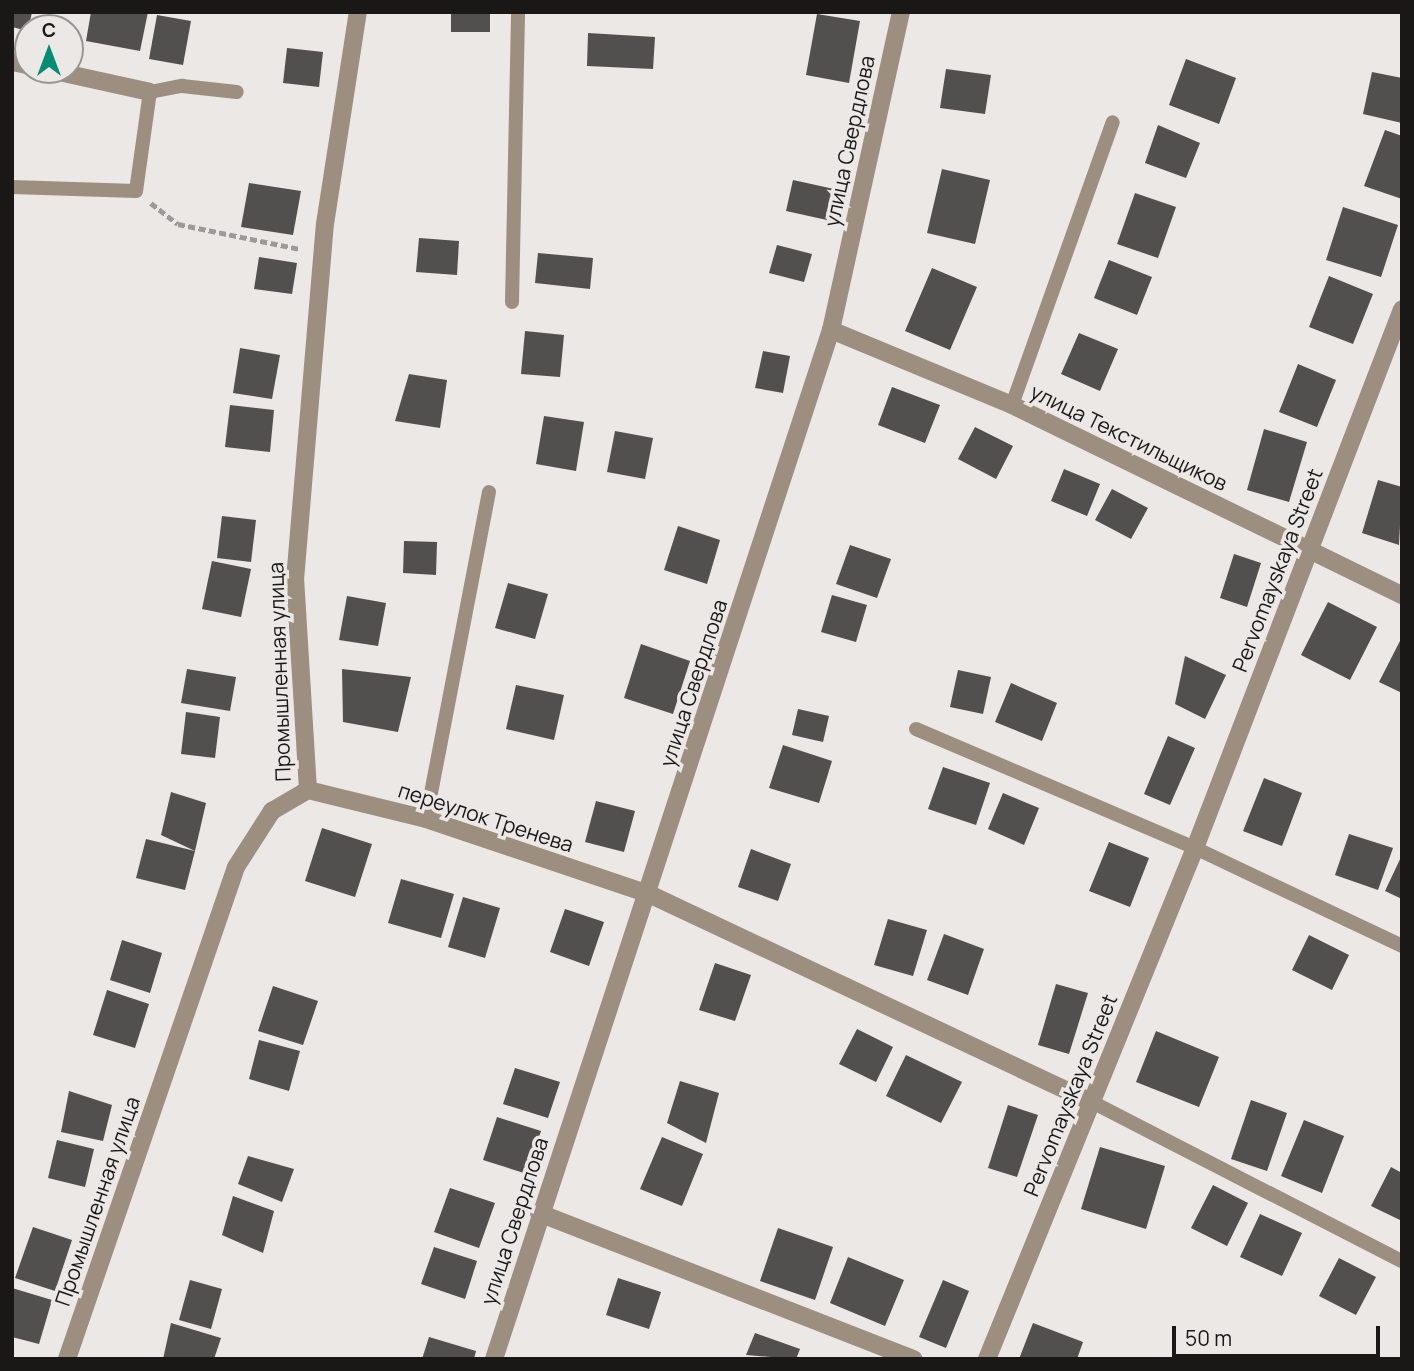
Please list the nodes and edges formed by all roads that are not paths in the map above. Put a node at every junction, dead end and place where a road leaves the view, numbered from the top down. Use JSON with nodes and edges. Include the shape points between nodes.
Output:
{"nodes":[{"id":1,"x":358,"y":12,"type":"edge"},
{"id":2,"x":518,"y":12,"type":"edge"},
{"id":3,"x":901,"y":12,"type":"edge"},
{"id":4,"x":84,"y":77,"type":"edge"},
{"id":5,"x":150,"y":92,"type":"junction"},
{"id":6,"x":237,"y":92,"type":"dead end"},
{"id":7,"x":1113,"y":122,"type":"dead end"},
{"id":8,"x":12,"y":187,"type":"edge"},
{"id":9,"x":512,"y":302,"type":"dead end"},
{"id":10,"x":1402,"y":309,"type":"edge"},
{"id":11,"x":831,"y":330,"type":"junction"},
{"id":12,"x":1012,"y":405,"type":"junction"},
{"id":13,"x":489,"y":492,"type":"dead end"},
{"id":14,"x":1309,"y":550,"type":"junction"},
{"id":15,"x":1402,"y":595,"type":"edge"},
{"id":16,"x":916,"y":729,"type":"dead end"},
{"id":17,"x":307,"y":790,"type":"junction"},
{"id":18,"x":426,"y":819,"type":"junction"},
{"id":19,"x":1195,"y":848,"type":"junction"},
{"id":20,"x":649,"y":894,"type":"junction"},
{"id":21,"x":1402,"y":946,"type":"edge"},
{"id":22,"x":1092,"y":1102,"type":"junction"},
{"id":23,"x":539,"y":1213,"type":"junction"},
{"id":24,"x":1402,"y":1261,"type":"edge"},
{"id":25,"x":67,"y":1359,"type":"edge"},
{"id":26,"x":494,"y":1359,"type":"edge"},
{"id":27,"x":914,"y":1359,"type":"edge"},
{"id":28,"x":987,"y":1359,"type":"edge"}],
"edges":[{"from":1,"to":17,"type":"street","name":"Промышленная улица","via":[[322,254],[295,580]]},
{"from":2,"to":9,"type":"lane"},
{"from":3,"to":11,"type":"street","name":"улица Свердлова"},
{"from":4,"to":5,"type":"street"},
{"from":5,"to":6,"type":"lane","via":[[182,86]]},
{"from":5,"to":8,"type":"lane","via":[[136,191]]},
{"from":7,"to":12,"type":"lane"},
{"from":10,"to":14,"type":"street","name":"Pervomayskaya Street"},
{"from":11,"to":12,"type":"street","name":"улица Текстильщиков"},
{"from":11,"to":20,"type":"street","name":"улица Свердлова"},
{"from":12,"to":14,"type":"street","name":"улица Текстильщиков"},
{"from":13,"to":18,"type":"lane"},
{"from":14,"to":15,"type":"street","name":"улица Текстильщиков"},
{"from":14,"to":19,"type":"street","name":"Pervomayskaya Street"},
{"from":16,"to":19,"type":"lane"},
{"from":17,"to":18,"type":"street","name":"переулок Тренева"},
{"from":17,"to":25,"type":"street","name":"Промышленная улица","via":[[272,811],[251,835],[236,867]]},
{"from":18,"to":20,"type":"street","name":"переулок Тренева"},
{"from":19,"to":21,"type":"lane"},
{"from":19,"to":22,"type":"street","name":"Pervomayskaya Street"},
{"from":20,"to":22,"type":"street","name":"переулок Тренева"},
{"from":20,"to":23,"type":"street","name":"улица Свердлова"},
{"from":22,"to":24,"type":"lane"},
{"from":22,"to":28,"type":"street","name":"Pervomayskaya Street"},
{"from":23,"to":26,"type":"street","name":"улица Свердлова"},
{"from":23,"to":27,"type":"street"}]}
